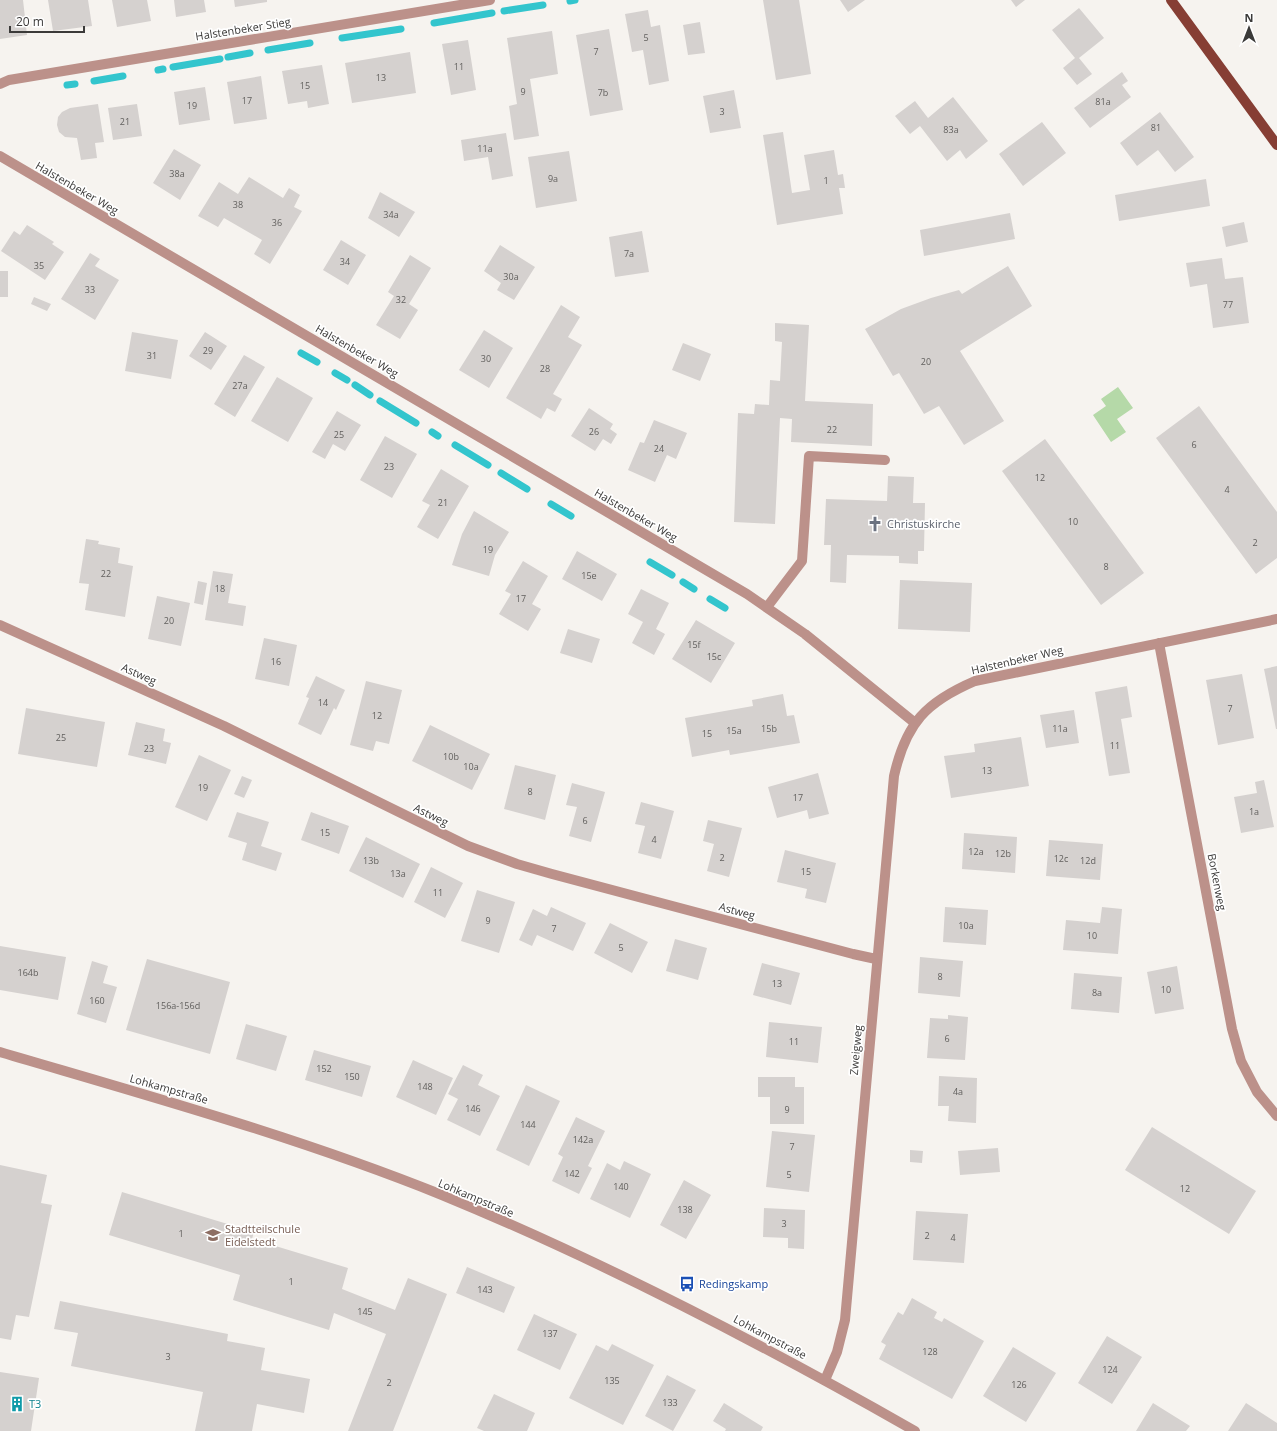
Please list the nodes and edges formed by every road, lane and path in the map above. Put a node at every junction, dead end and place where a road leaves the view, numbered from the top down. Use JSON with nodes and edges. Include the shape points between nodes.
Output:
{"nodes":[{"id":1,"x":490,"y":0,"type":"edge"},
{"id":2,"x":1171,"y":0,"type":"edge"},
{"id":3,"x":0,"y":84,"type":"edge"},
{"id":4,"x":1277,"y":145,"type":"edge"},
{"id":5,"x":0,"y":156,"type":"edge"},
{"id":6,"x":885,"y":460,"type":"dead end"},
{"id":7,"x":767,"y":607,"type":"junction"},
{"id":8,"x":1277,"y":618,"type":"edge"},
{"id":9,"x":0,"y":625,"type":"edge"},
{"id":10,"x":1159,"y":643,"type":"junction"},
{"id":11,"x":914,"y":723,"type":"junction"},
{"id":12,"x":876,"y":959,"type":"junction"},
{"id":13,"x":0,"y":1052,"type":"edge"},
{"id":14,"x":1277,"y":1116,"type":"edge"},
{"id":15,"x":825,"y":1380,"type":"junction"},
{"id":16,"x":915,"y":1431,"type":"edge"}],
"edges":[{"from":1,"to":3,"type":"street","name":"Halstenbeker Stieg","via":[[9,80]]},
{"from":2,"to":4,"type":"main road"},
{"from":5,"to":7,"type":"street","name":"Halstenbeker Weg"},
{"from":6,"to":7,"type":"street","via":[[809,456],[802,561]]},
{"from":7,"to":11,"type":"street","name":"Halstenbeker Weg","via":[[805,634]]},
{"from":8,"to":10,"type":"street","name":"Halstenbeker Weg"},
{"from":9,"to":12,"type":"street","name":"Astweg","via":[[196,713],[468,846],[545,872]]},
{"from":10,"to":11,"type":"street","name":"Halstenbeker Weg","via":[[975,681],[950,692],[930,706]]},
{"from":10,"to":14,"type":"street","name":"Borkenweg","via":[[1232,1029],[1241,1061],[1257,1092]]},
{"from":11,"to":12,"type":"street","name":"Zweigweg","via":[[904,741],[894,776]]},
{"from":12,"to":15,"type":"street","name":"Zweigweg","via":[[844,1320],[837,1352]]},
{"from":13,"to":15,"type":"street","name":"Lohkampstraße","via":[[198,1110],[322,1151],[441,1195],[555,1244],[656,1292]]},
{"from":15,"to":16,"type":"street","name":"Lohkampstraße"}]}
